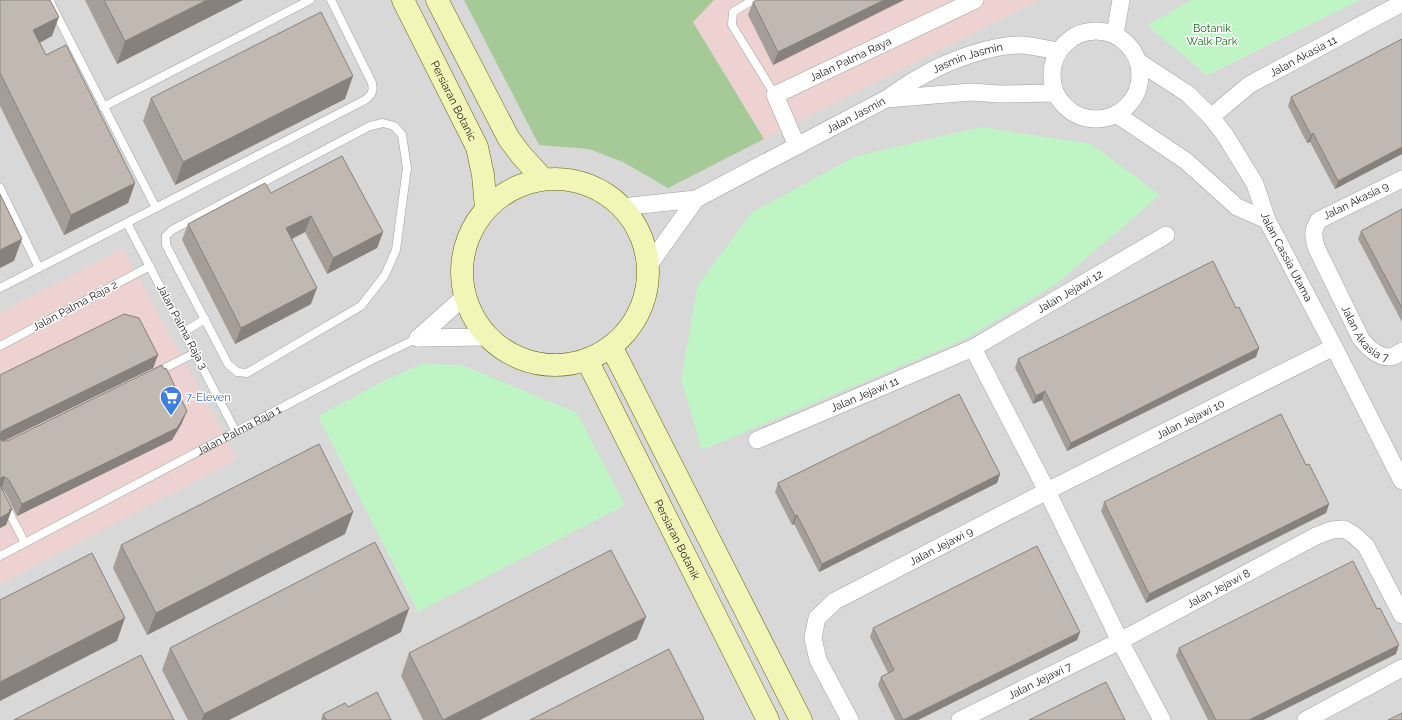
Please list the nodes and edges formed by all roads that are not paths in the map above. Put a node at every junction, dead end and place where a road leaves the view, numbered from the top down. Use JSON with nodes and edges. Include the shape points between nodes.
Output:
{"nodes":[{"id":1,"x":49,"y":0,"type":"edge"},
{"id":2,"x":310,"y":0,"type":"edge"},
{"id":3,"x":331,"y":0,"type":"edge"},
{"id":4,"x":403,"y":0,"type":"edge"},
{"id":5,"x":437,"y":0,"type":"edge"},
{"id":6,"x":753,"y":0,"type":"edge"},
{"id":7,"x":975,"y":0,"type":"edge"},
{"id":8,"x":1121,"y":0,"type":"edge"},
{"id":9,"x":1402,"y":3,"type":"edge"},
{"id":10,"x":1115,"y":34,"type":"junction"},
{"id":11,"x":1058,"y":51,"type":"junction"},
{"id":12,"x":1139,"y":62,"type":"junction"},
{"id":13,"x":1055,"y":93,"type":"junction"},
{"id":14,"x":775,"y":95,"type":"junction"},
{"id":15,"x":886,"y":99,"type":"junction"},
{"id":16,"x":103,"y":107,"type":"junction"},
{"id":17,"x":1116,"y":114,"type":"junction"},
{"id":18,"x":1211,"y":117,"type":"junction"},
{"id":19,"x":797,"y":146,"type":"junction"},
{"id":20,"x":544,"y":179,"type":"junction"},
{"id":21,"x":1402,"y":179,"type":"edge"},
{"id":22,"x":0,"y":188,"type":"edge"},
{"id":23,"x":696,"y":199,"type":"junction"},
{"id":24,"x":622,"y":207,"type":"junction"},
{"id":25,"x":156,"y":208,"type":"junction"},
{"id":26,"x":486,"y":208,"type":"junction"},
{"id":27,"x":1267,"y":220,"type":"junction"},
{"id":28,"x":127,"y":223,"type":"junction"},
{"id":29,"x":1166,"y":235,"type":"dead end"},
{"id":30,"x":648,"y":265,"type":"junction"},
{"id":31,"x":150,"y":266,"type":"junction"},
{"id":32,"x":39,"y":268,"type":"junction"},
{"id":33,"x":0,"y":288,"type":"edge"},
{"id":34,"x":1339,"y":294,"type":"joint"},
{"id":35,"x":464,"y":297,"type":"junction"},
{"id":36,"x":205,"y":319,"type":"junction"},
{"id":37,"x":184,"y":332,"type":"junction"},
{"id":38,"x":487,"y":337,"type":"junction"},
{"id":39,"x":418,"y":338,"type":"junction"},
{"id":40,"x":0,"y":346,"type":"edge"},
{"id":41,"x":611,"y":346,"type":"junction"},
{"id":42,"x":1334,"y":347,"type":"junction"},
{"id":43,"x":973,"y":348,"type":"junction"},
{"id":44,"x":1402,"y":352,"type":"edge"},
{"id":45,"x":195,"y":353,"type":"junction"},
{"id":46,"x":587,"y":360,"type":"junction"},
{"id":47,"x":146,"y":377,"type":"edge"},
{"id":48,"x":236,"y":432,"type":"junction"},
{"id":49,"x":757,"y":440,"type":"dead end"},
{"id":50,"x":1402,"y":481,"type":"edge"},
{"id":51,"x":1047,"y":491,"type":"junction"},
{"id":52,"x":0,"y":495,"type":"edge"},
{"id":53,"x":25,"y":543,"type":"junction"},
{"id":54,"x":0,"y":556,"type":"edge"},
{"id":55,"x":1402,"y":615,"type":"edge"},
{"id":56,"x":1120,"y":641,"type":"junction"},
{"id":57,"x":1402,"y":669,"type":"edge"},
{"id":58,"x":768,"y":720,"type":"edge"},
{"id":59,"x":801,"y":720,"type":"edge"},
{"id":60,"x":850,"y":720,"type":"edge"},
{"id":61,"x":960,"y":720,"type":"edge"},
{"id":62,"x":1162,"y":720,"type":"edge"},
{"id":63,"x":1306,"y":720,"type":"edge"}],
"edges":[{"from":1,"to":16,"type":"lane"},
{"from":2,"to":16,"type":"lane"},
{"from":3,"to":25,"type":"lane","via":[[372,83],[372,94],[366,100]]},
{"from":4,"to":26,"type":"main road","name":"Persiaran Botanic","via":[[477,147]]},
{"from":5,"to":20,"type":"main road","via":[[509,140]]},
{"from":6,"to":14,"type":"lane","via":[[733,12],[732,25]]},
{"from":7,"to":14,"type":"street","name":"Jalan Palma Raya"},
{"from":8,"to":10,"type":"street"},
{"from":9,"to":18,"type":"street","name":"Jalan Akasia 11","via":[[1249,85]]},
{"from":10,"to":11,"type":"street","via":[[1100,30],[1084,32],[1069,39]]},
{"from":10,"to":12,"type":"street","via":[[1130,46]]},
{"from":11,"to":13,"type":"street","via":[[1052,64],[1051,79]]},
{"from":11,"to":15,"type":"street","name":"Jasmin Jasmin","via":[[1021,45],[983,51],[922,75]]},
{"from":12,"to":17,"type":"street","via":[[1140,80],[1136,94],[1128,106]]},
{"from":12,"to":18,"type":"street","name":"Jalan Cassia Utama","via":[[1188,94]]},
{"from":13,"to":15,"type":"street","name":"Jalan Jasmin","via":[[971,92]]},
{"from":13,"to":17,"type":"street","via":[[1070,111],[1081,116],[1092,119]]},
{"from":14,"to":19,"type":"street"},
{"from":15,"to":19,"type":"street","name":"Jalan Jasmin"},
{"from":16,"to":25,"type":"lane"},
{"from":17,"to":27,"type":"street","via":[[1186,161],[1238,207]]},
{"from":18,"to":27,"type":"street","name":"Jalan Cassia Utama","via":[[1225,135],[1254,184]]},
{"from":19,"to":23,"type":"street","name":"Jalan Jasmin"},
{"from":20,"to":24,"type":"main road","via":[[572,180],[600,189]]},
{"from":20,"to":26,"type":"main road","via":[[522,184],[502,194]]},
{"from":21,"to":34,"type":"street","name":"Jalan Akasia 9","via":[[1319,220],[1314,228],[1316,248]]},
{"from":22,"to":32,"type":"lane"},
{"from":23,"to":24,"type":"street","name":"Jalan Jasmin"},
{"from":23,"to":30,"type":"street","name":"Jalan Jasmin"},
{"from":24,"to":30,"type":"main road","via":[[636,224],[644,244]]},
{"from":25,"to":28,"type":"lane"},
{"from":26,"to":35,"type":"main road","via":[[472,228],[464,250],[461,274]]},
{"from":27,"to":42,"type":"street","name":"Jalan Cassia Utama"},
{"from":28,"to":31,"type":"lane","name":"Jalan Palma Raja 3"},
{"from":28,"to":32,"type":"lane"},
{"from":29,"to":43,"type":"street","name":"Jalan Jejawi 12"},
{"from":30,"to":41,"type":"main road","via":[[648,283],[639,313],[625,334]]},
{"from":31,"to":37,"type":"lane","name":"Jalan Palma Raja 3"},
{"from":31,"to":40,"type":"lane","name":"Jalan Palma Raja 2"},
{"from":32,"to":33,"type":"lane"},
{"from":34,"to":44,"type":"street","name":"Jalan Akasia 7","via":[[1368,348],[1390,357]]},
{"from":35,"to":38,"type":"main road","via":[[473,319]]},
{"from":35,"to":39,"type":"street"},
{"from":36,"to":36,"type":"lane","via":[[166,245],[166,236],[172,230],[370,126],[383,123],[394,126],[402,136],[407,168],[396,250],[386,275],[361,306],[248,373],[237,372],[228,364]]},
{"from":36,"to":37,"type":"lane"},
{"from":37,"to":45,"type":"lane","name":"Jalan Palma Raja 3"},
{"from":38,"to":39,"type":"street","name":"Jalan Palma Raja 1"},
{"from":38,"to":46,"type":"main road","via":[[508,354],[533,363],[560,365]]},
{"from":39,"to":48,"type":"lane","name":"Jalan Palma Raja 1"},
{"from":41,"to":46,"type":"main road"},
{"from":41,"to":59,"type":"main road"},
{"from":42,"to":50,"type":"street","name":"Jalan Cassia Utama"},
{"from":42,"to":51,"type":"street","name":"Jalan Jejawi 10"},
{"from":43,"to":49,"type":"street","name":"Jalan Jejawi 11"},
{"from":43,"to":51,"type":"street"},
{"from":45,"to":47,"type":"lane"},
{"from":45,"to":48,"type":"lane","name":"Jalan Palma Raja 3"},
{"from":46,"to":58,"type":"main road","name":"Persiaran Botanik"},
{"from":48,"to":53,"type":"lane","name":"Jalan Palma Raja 1"},
{"from":51,"to":56,"type":"street"},
{"from":51,"to":60,"type":"street","name":"Jalan Jejawi 9","via":[[835,601],[817,618],[813,638],[818,660]]},
{"from":52,"to":53,"type":"lane"},
{"from":53,"to":54,"type":"lane","name":"Jalan Palma Raja 1"},
{"from":55,"to":56,"type":"street","name":"Jalan Jejawi 8","via":[[1366,546],[1344,530],[1332,530],[1316,536]]},
{"from":56,"to":61,"type":"street","name":"Jalan Jejawi 7"},
{"from":56,"to":62,"type":"street"},
{"from":57,"to":63,"type":"street"}]}
